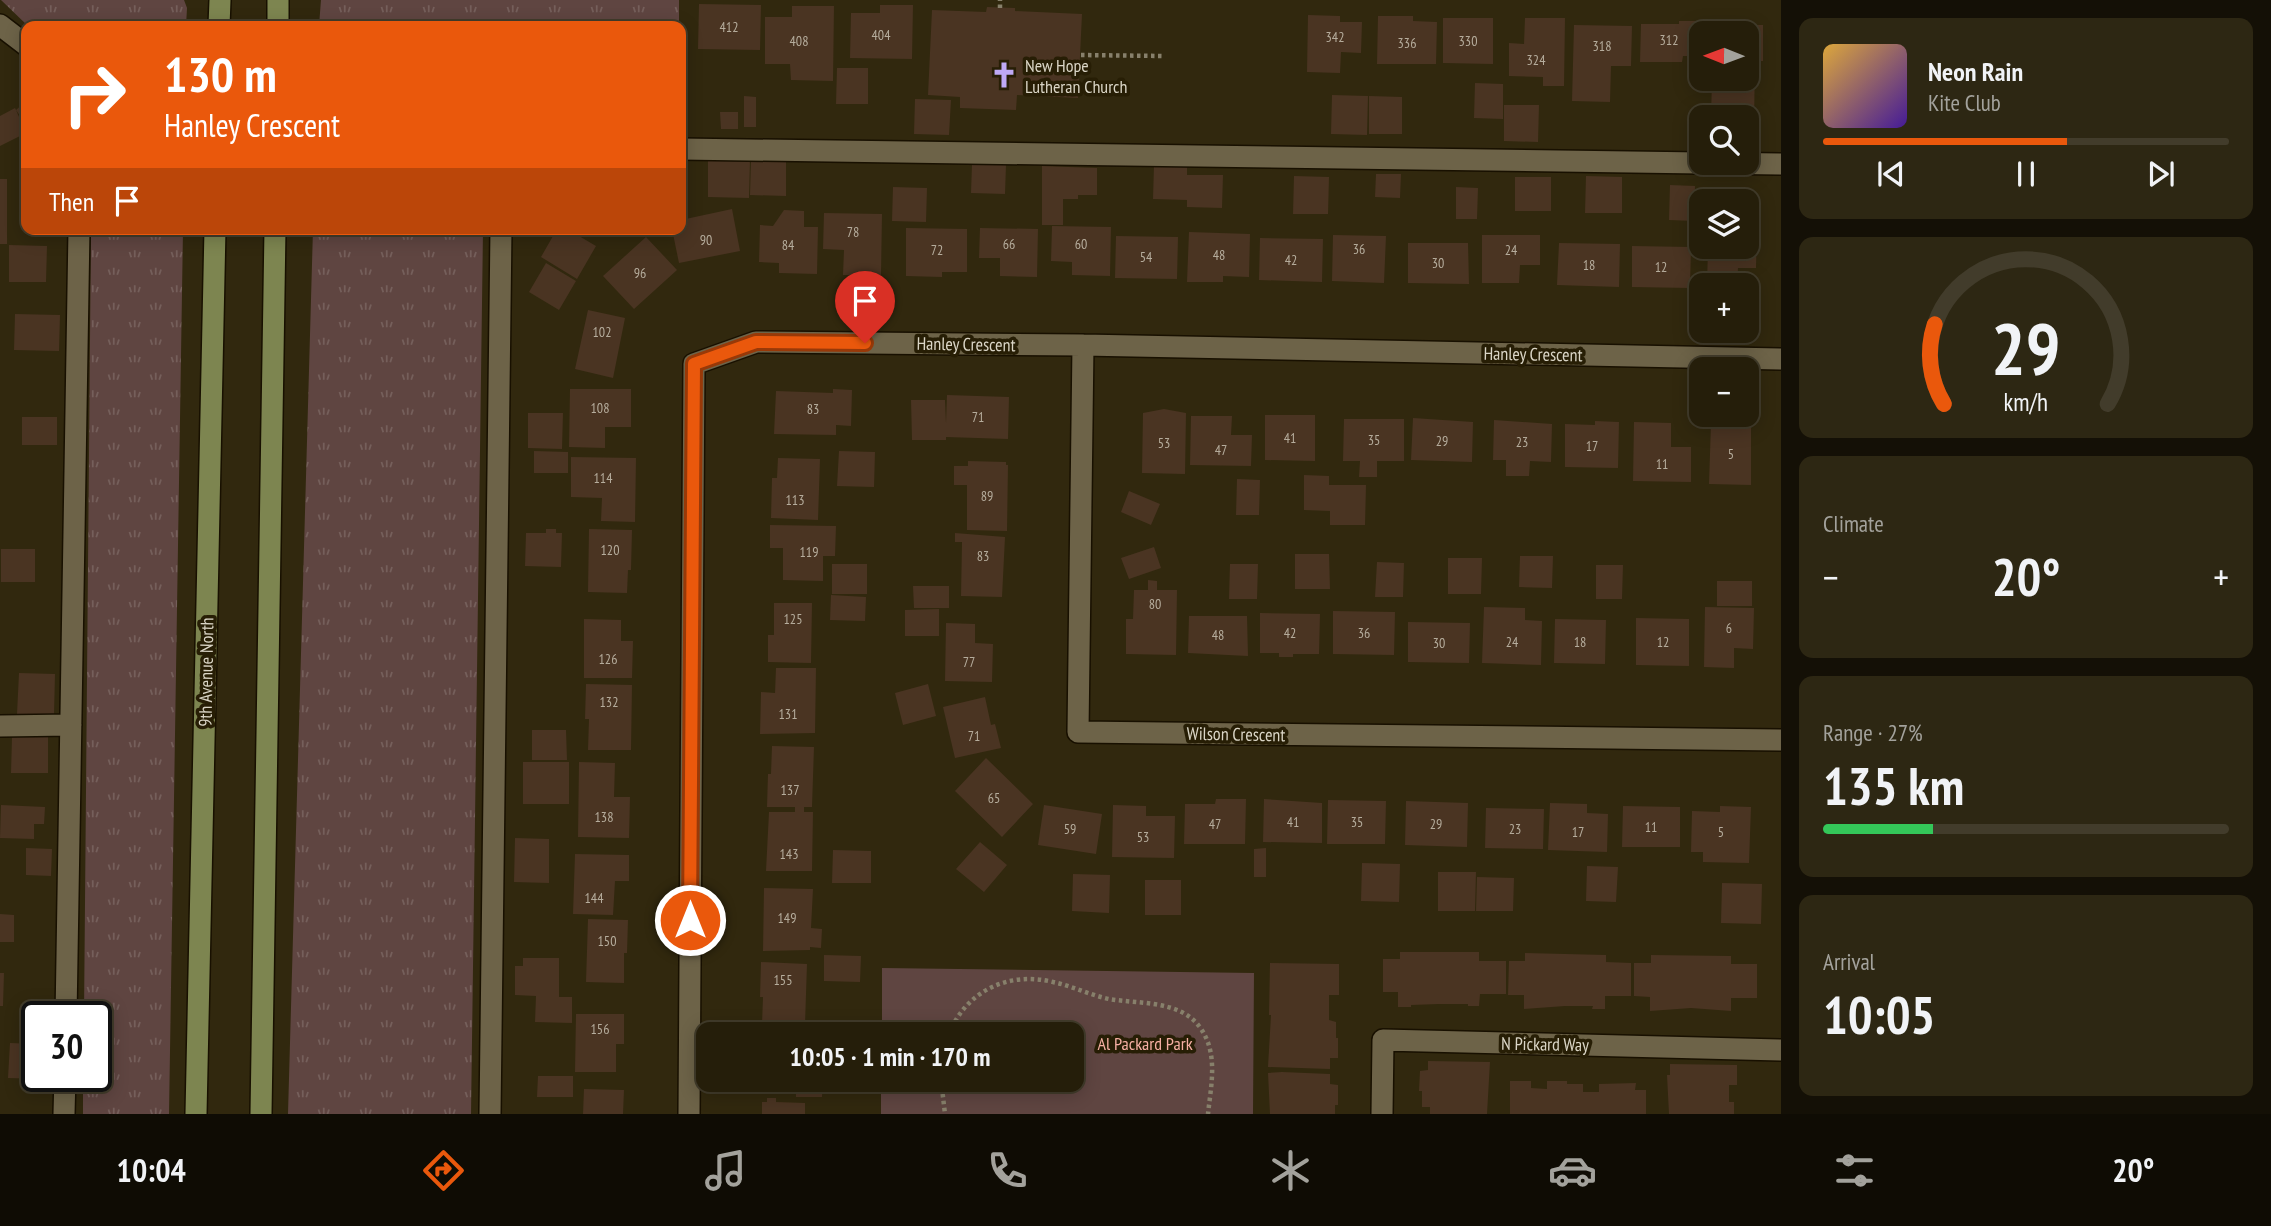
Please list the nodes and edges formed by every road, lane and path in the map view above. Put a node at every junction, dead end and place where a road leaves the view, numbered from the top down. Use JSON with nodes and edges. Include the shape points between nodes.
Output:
{"nodes":[{"id":1,"x":220,"y":0,"type":"edge"},
{"id":2,"x":278,"y":0,"type":"edge"},
{"id":3,"x":1000,"y":0,"type":"edge"},
{"id":4,"x":1000,"y":8,"type":"dead end"},
{"id":5,"x":219,"y":21,"type":"edge"},
{"id":6,"x":278,"y":21,"type":"edge"},
{"id":7,"x":0,"y":25,"type":"edge"},
{"id":8,"x":21,"y":41,"type":"edge"},
{"id":9,"x":1081,"y":55,"type":"dead end"},
{"id":10,"x":1163,"y":56,"type":"dead end"},
{"id":11,"x":686,"y":149,"type":"edge"},
{"id":12,"x":1689,"y":163,"type":"edge"},
{"id":13,"x":1759,"y":164,"type":"edge"},
{"id":14,"x":1781,"y":164,"type":"edge"},
{"id":15,"x":79,"y":235,"type":"edge"},
{"id":16,"x":215,"y":235,"type":"edge"},
{"id":17,"x":275,"y":235,"type":"edge"},
{"id":18,"x":501,"y":235,"type":"edge"},
{"id":19,"x":1083,"y":345,"type":"junction"},
{"id":20,"x":1781,"y":359,"type":"edge"},
{"id":21,"x":71,"y":725,"type":"junction"},
{"id":22,"x":0,"y":726,"type":"edge"},
{"id":23,"x":1781,"y":740,"type":"edge"},
{"id":24,"x":66,"y":1001,"type":"edge"},
{"id":25,"x":955,"y":1022,"type":"edge"},
{"id":26,"x":1781,"y":1050,"type":"edge"},
{"id":27,"x":65,"y":1092,"type":"edge"},
{"id":28,"x":942,"y":1092,"type":"edge"},
{"id":29,"x":64,"y":1114,"type":"edge"},
{"id":30,"x":196,"y":1114,"type":"edge"},
{"id":31,"x":261,"y":1114,"type":"edge"},
{"id":32,"x":490,"y":1114,"type":"edge"},
{"id":33,"x":689,"y":1114,"type":"edge"},
{"id":34,"x":945,"y":1114,"type":"edge"},
{"id":35,"x":1208,"y":1114,"type":"edge"},
{"id":36,"x":1382,"y":1114,"type":"edge"}],
"edges":[{"from":1,"to":5,"type":"main road"},
{"from":2,"to":6,"type":"main road"},
{"from":3,"to":4,"type":"path"},
{"from":7,"to":8,"type":"street"},
{"from":9,"to":10,"type":"path"},
{"from":11,"to":12,"type":"street"},
{"from":13,"to":14,"type":"street"},
{"from":15,"to":21,"type":"street"},
{"from":16,"to":30,"type":"main road","name":"9th Avenue North"},
{"from":17,"to":31,"type":"main road"},
{"from":18,"to":32,"type":"street"},
{"from":19,"to":20,"type":"street","name":"Hanley Crescent"},
{"from":19,"to":23,"type":"street","name":"Wilson Crescent","via":[[1078,732]]},
{"from":19,"to":33,"type":"street","name":"Hanley Crescent","via":[[756,342],[694,364]]},
{"from":21,"to":22,"type":"street"},
{"from":21,"to":24,"type":"street"},
{"from":25,"to":35,"type":"path","via":[[964,1006],[989,987],[1031,978],[1184,1013],[1199,1025],[1209,1044],[1213,1068]]},
{"from":26,"to":36,"type":"street","name":"N Pickard Way","via":[[1384,1040]]},
{"from":27,"to":29,"type":"street"},
{"from":28,"to":34,"type":"path"}]}
